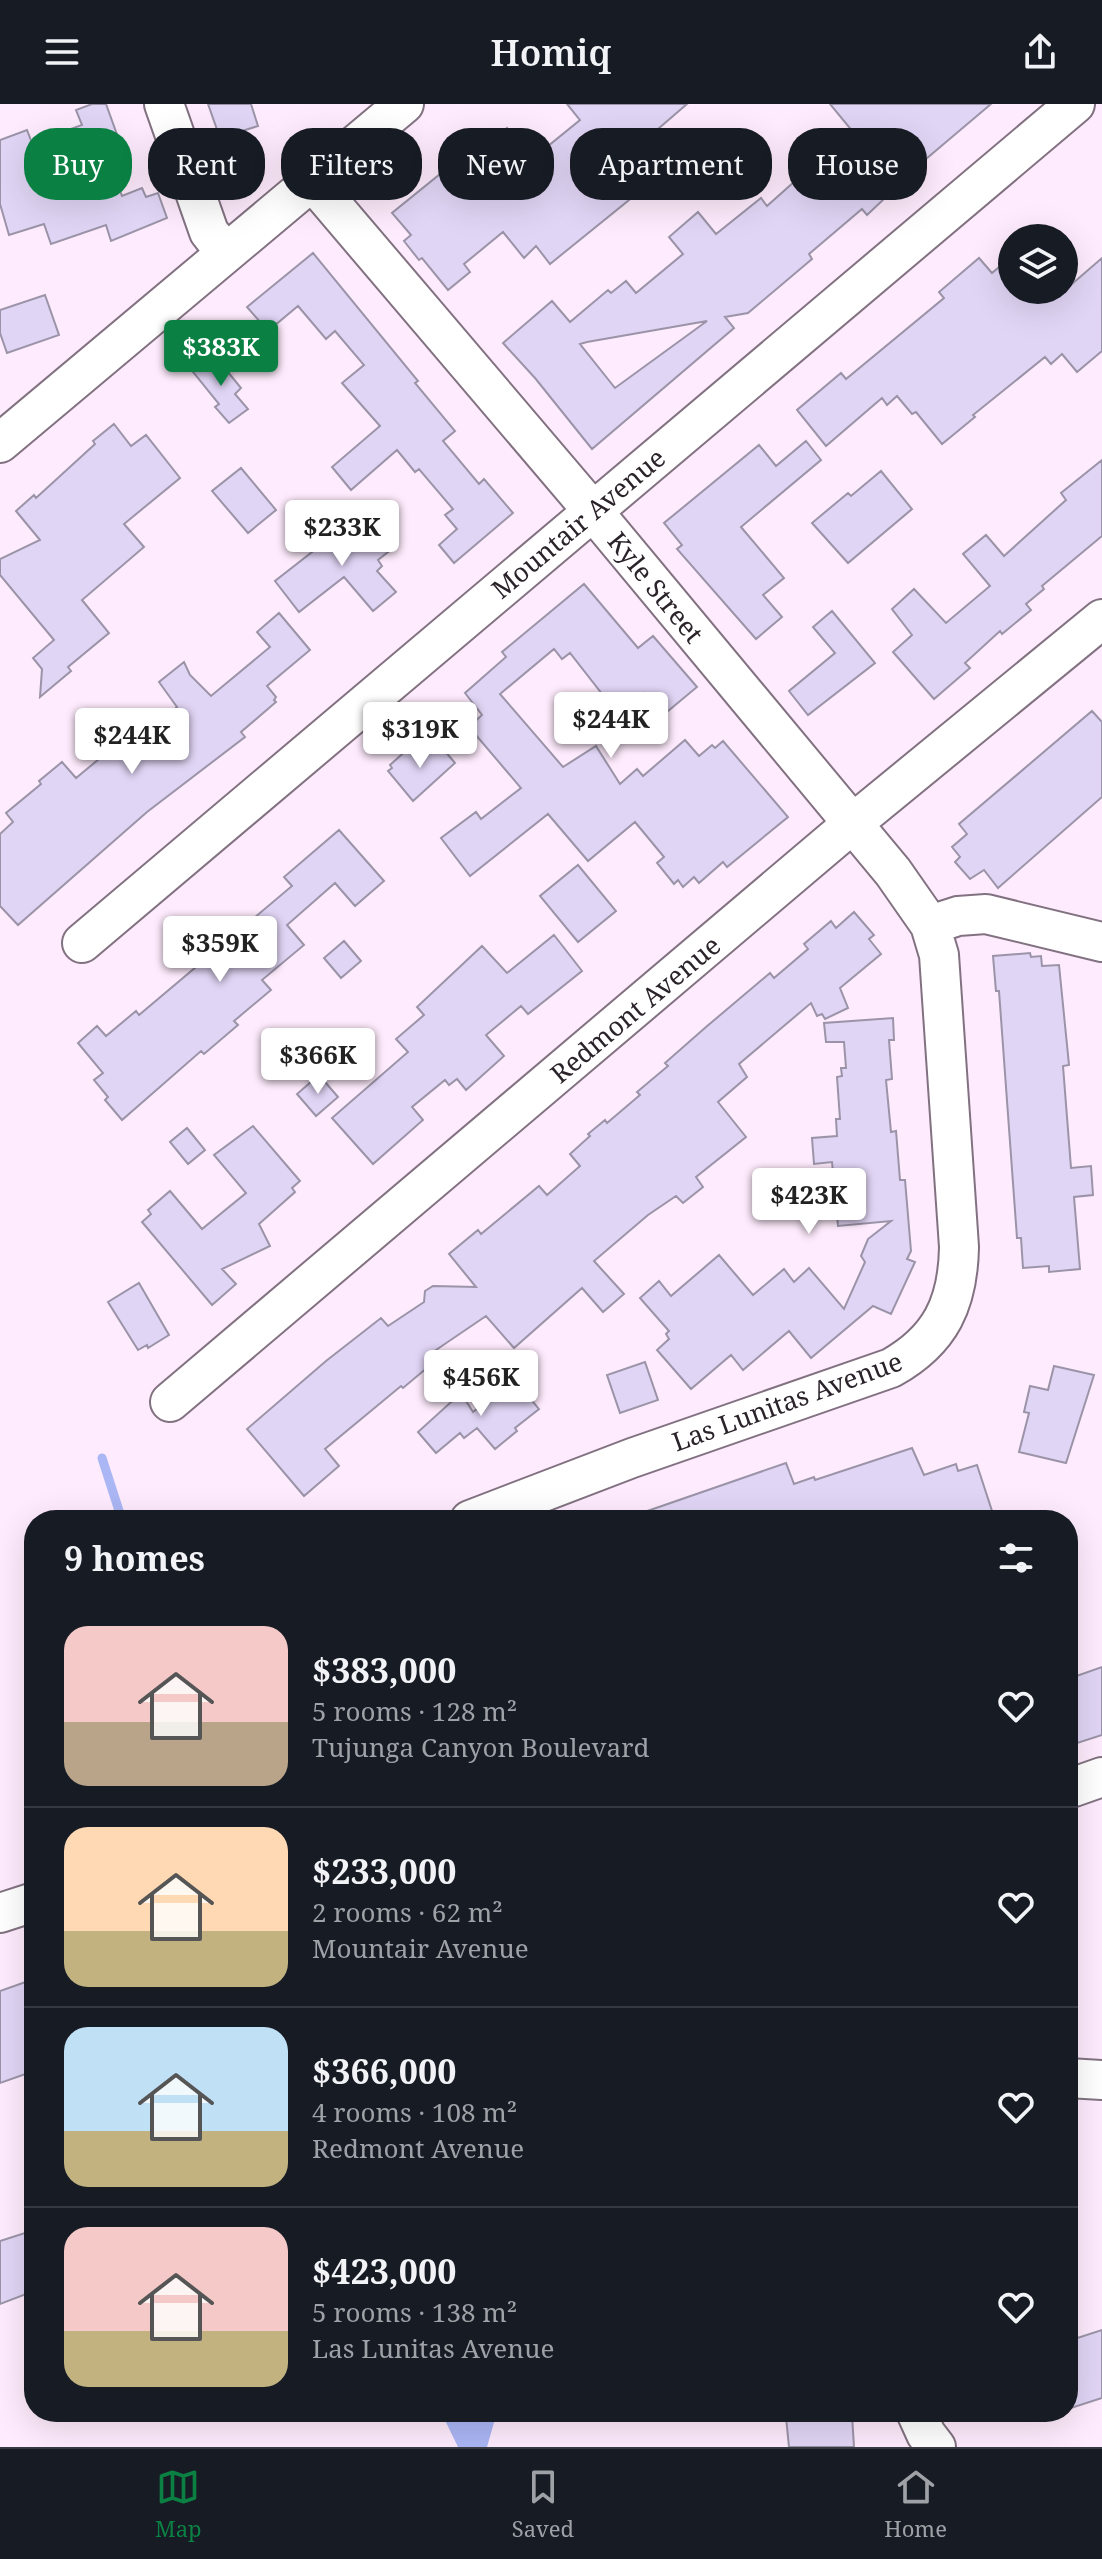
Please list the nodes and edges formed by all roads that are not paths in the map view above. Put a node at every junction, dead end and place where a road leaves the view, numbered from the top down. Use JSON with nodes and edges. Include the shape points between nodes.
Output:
{"nodes":[{"id":1,"x":164,"y":104,"type":"edge"},
{"id":2,"x":404,"y":104,"type":"edge"},
{"id":3,"x":1075,"y":104,"type":"edge"},
{"id":4,"x":375,"y":128,"type":"edge"},
{"id":5,"x":289,"y":200,"type":"edge"},
{"id":6,"x":328,"y":200,"type":"edge"},
{"id":7,"x":225,"y":252,"type":"junction"},
{"id":8,"x":0,"y":443,"type":"edge"},
{"id":9,"x":592,"y":510,"type":"junction"},
{"id":10,"x":1102,"y":619,"type":"edge"},
{"id":11,"x":852,"y":824,"type":"junction"},
{"id":12,"x":930,"y":925,"type":"junction"},
{"id":13,"x":1102,"y":942,"type":"edge"},
{"id":14,"x":82,"y":943,"type":"dead end"},
{"id":15,"x":170,"y":1402,"type":"dead end"},
{"id":16,"x":496,"y":1510,"type":"edge"},
{"id":17,"x":1102,"y":1777,"type":"edge"},
{"id":18,"x":1078,"y":1785,"type":"edge"},
{"id":19,"x":24,"y":1905,"type":"edge"},
{"id":20,"x":0,"y":1913,"type":"edge"},
{"id":21,"x":1078,"y":2079,"type":"edge"},
{"id":22,"x":1102,"y":2080,"type":"edge"},
{"id":23,"x":921,"y":2422,"type":"edge"},
{"id":24,"x":936,"y":2447,"type":"edge"}],
"edges":[{"from":1,"to":7,"type":"street","via":[[209,232]]},
{"from":2,"to":4,"type":"street"},
{"from":3,"to":9,"type":"street","name":"Mountair Avenue"},
{"from":5,"to":7,"type":"street"},
{"from":6,"to":9,"type":"street","name":"Kyle Street"},
{"from":7,"to":8,"type":"street"},
{"from":9,"to":11,"type":"street","name":"Kyle Street"},
{"from":9,"to":14,"type":"street","name":"Mountair Avenue"},
{"from":10,"to":11,"type":"street","name":"Redmont Avenue"},
{"from":11,"to":12,"type":"street","name":"Kyle Street"},
{"from":11,"to":15,"type":"street","name":"Redmont Avenue"},
{"from":12,"to":13,"type":"street","via":[[986,914]]},
{"from":12,"to":16,"type":"street","name":"Las Lunitas Avenue","via":[[939,955],[959,1247],[953,1299],[933,1335],[891,1368]]},
{"from":17,"to":18,"type":"street"},
{"from":19,"to":20,"type":"street"},
{"from":21,"to":22,"type":"street"},
{"from":23,"to":24,"type":"street"}]}
